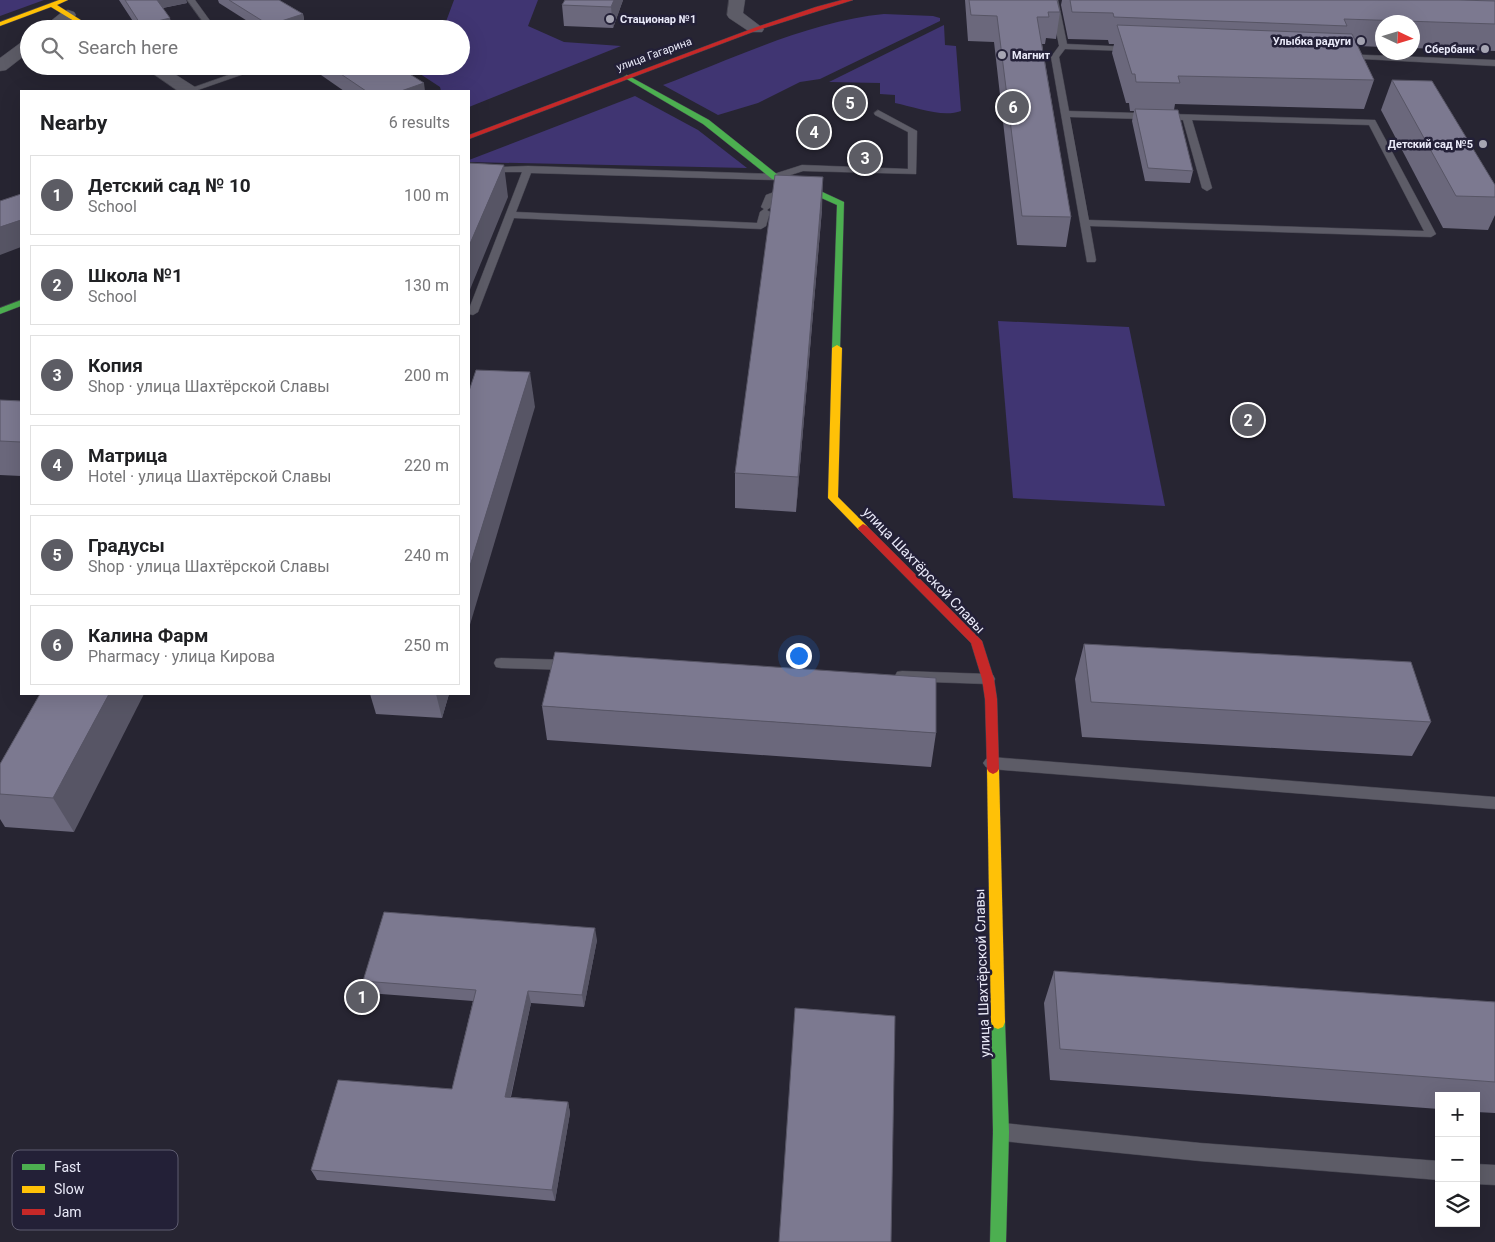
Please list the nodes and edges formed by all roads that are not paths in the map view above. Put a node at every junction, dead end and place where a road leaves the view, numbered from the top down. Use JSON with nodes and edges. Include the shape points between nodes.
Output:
{"nodes":[{"id":1,"x":191,"y":0,"type":"edge"},
{"id":2,"x":737,"y":0,"type":"edge"},
{"id":3,"x":850,"y":0,"type":"edge"},
{"id":4,"x":1054,"y":0,"type":"edge"},
{"id":5,"x":67,"y":8,"type":"edge"},
{"id":6,"x":57,"y":20,"type":"edge"},
{"id":7,"x":81,"y":20,"type":"edge"},
{"id":8,"x":205,"y":20,"type":"edge"},
{"id":9,"x":0,"y":24,"type":"edge"},
{"id":10,"x":756,"y":29,"type":"junction"},
{"id":11,"x":1063,"y":46,"type":"junction"},
{"id":12,"x":1142,"y":49,"type":"edge"},
{"id":13,"x":20,"y":51,"type":"edge"},
{"id":14,"x":1337,"y":56,"type":"edge"},
{"id":15,"x":1495,"y":63,"type":"edge"},
{"id":16,"x":0,"y":66,"type":"edge"},
{"id":17,"x":164,"y":75,"type":"edge"},
{"id":18,"x":227,"y":75,"type":"edge"},
{"id":19,"x":627,"y":77,"type":"junction"},
{"id":20,"x":186,"y":90,"type":"edge"},
{"id":21,"x":190,"y":90,"type":"edge"},
{"id":22,"x":878,"y":113,"type":"dead end"},
{"id":23,"x":1065,"y":114,"type":"junction"},
{"id":24,"x":1187,"y":117,"type":"junction"},
{"id":25,"x":470,"y":137,"type":"edge"},
{"id":26,"x":502,"y":168,"type":"edge"},
{"id":27,"x":528,"y":169,"type":"junction"},
{"id":28,"x":775,"y":177,"type":"junction"},
{"id":29,"x":800,"y":185,"type":"junction"},
{"id":30,"x":1207,"y":188,"type":"dead end"},
{"id":31,"x":512,"y":214,"type":"junction"},
{"id":32,"x":1084,"y":223,"type":"junction"},
{"id":33,"x":1091,"y":260,"type":"dead end"},
{"id":34,"x":20,"y":303,"type":"edge"},
{"id":35,"x":0,"y":311,"type":"edge"},
{"id":36,"x":474,"y":312,"type":"dead end"},
{"id":37,"x":501,"y":663,"type":"dead end"},
{"id":38,"x":581,"y":666,"type":"edge"},
{"id":39,"x":889,"y":676,"type":"edge"},
{"id":40,"x":988,"y":679,"type":"junction"},
{"id":41,"x":991,"y":763,"type":"junction"},
{"id":42,"x":1495,"y":803,"type":"edge"},
{"id":43,"x":1001,"y":1132,"type":"junction"},
{"id":44,"x":1435,"y":1171,"type":"edge"},
{"id":45,"x":1480,"y":1174,"type":"edge"},
{"id":46,"x":1495,"y":1175,"type":"edge"},
{"id":47,"x":998,"y":1242,"type":"edge"}],
"edges":[{"from":1,"to":8,"type":"lane"},
{"from":2,"to":10,"type":"street","via":[[735,15]]},
{"from":3,"to":10,"type":"street","name":"улица Гагарина"},
{"from":4,"to":11,"type":"lane"},
{"from":5,"to":6,"type":"street"},
{"from":5,"to":7,"type":"street"},
{"from":5,"to":9,"type":"street","via":[[52,5]]},
{"from":10,"to":19,"type":"street","name":"улица Гагарина"},
{"from":11,"to":12,"type":"lane"},
{"from":11,"to":23,"type":"lane","via":[[1055,57]]},
{"from":13,"to":16,"type":"street"},
{"from":14,"to":15,"type":"lane"},
{"from":17,"to":20,"type":"street"},
{"from":18,"to":21,"type":"lane"},
{"from":19,"to":25,"type":"street","name":"улица Гагарина"},
{"from":19,"to":28,"type":"street","name":"улица Шахтёрской Славы","via":[[706,122]]},
{"from":22,"to":28,"type":"lane","via":[[912,131],[913,172],[802,168]]},
{"from":23,"to":24,"type":"lane"},
{"from":23,"to":32,"type":"lane"},
{"from":24,"to":30,"type":"lane"},
{"from":24,"to":32,"type":"lane","via":[[1372,122],[1431,234]]},
{"from":26,"to":27,"type":"lane"},
{"from":27,"to":28,"type":"lane"},
{"from":27,"to":31,"type":"lane"},
{"from":28,"to":29,"type":"street","name":"улица Шахтёрской Славы"},
{"from":29,"to":31,"type":"lane","via":[[770,197],[761,226]]},
{"from":29,"to":40,"type":"street","name":"улица Шахтёрской Славы","via":[[841,204],[833,498],[976,641]]},
{"from":31,"to":36,"type":"lane"},
{"from":32,"to":33,"type":"lane"},
{"from":34,"to":35,"type":"street"},
{"from":37,"to":38,"type":"lane"},
{"from":39,"to":40,"type":"lane"},
{"from":40,"to":41,"type":"street","name":"улица Шахтёрской Славы"},
{"from":41,"to":42,"type":"lane"},
{"from":41,"to":43,"type":"street","name":"улица Шахтёрской Славы"},
{"from":43,"to":44,"type":"lane"},
{"from":43,"to":47,"type":"street","name":"улица Шахтёрской Славы"},
{"from":45,"to":46,"type":"lane"}]}
